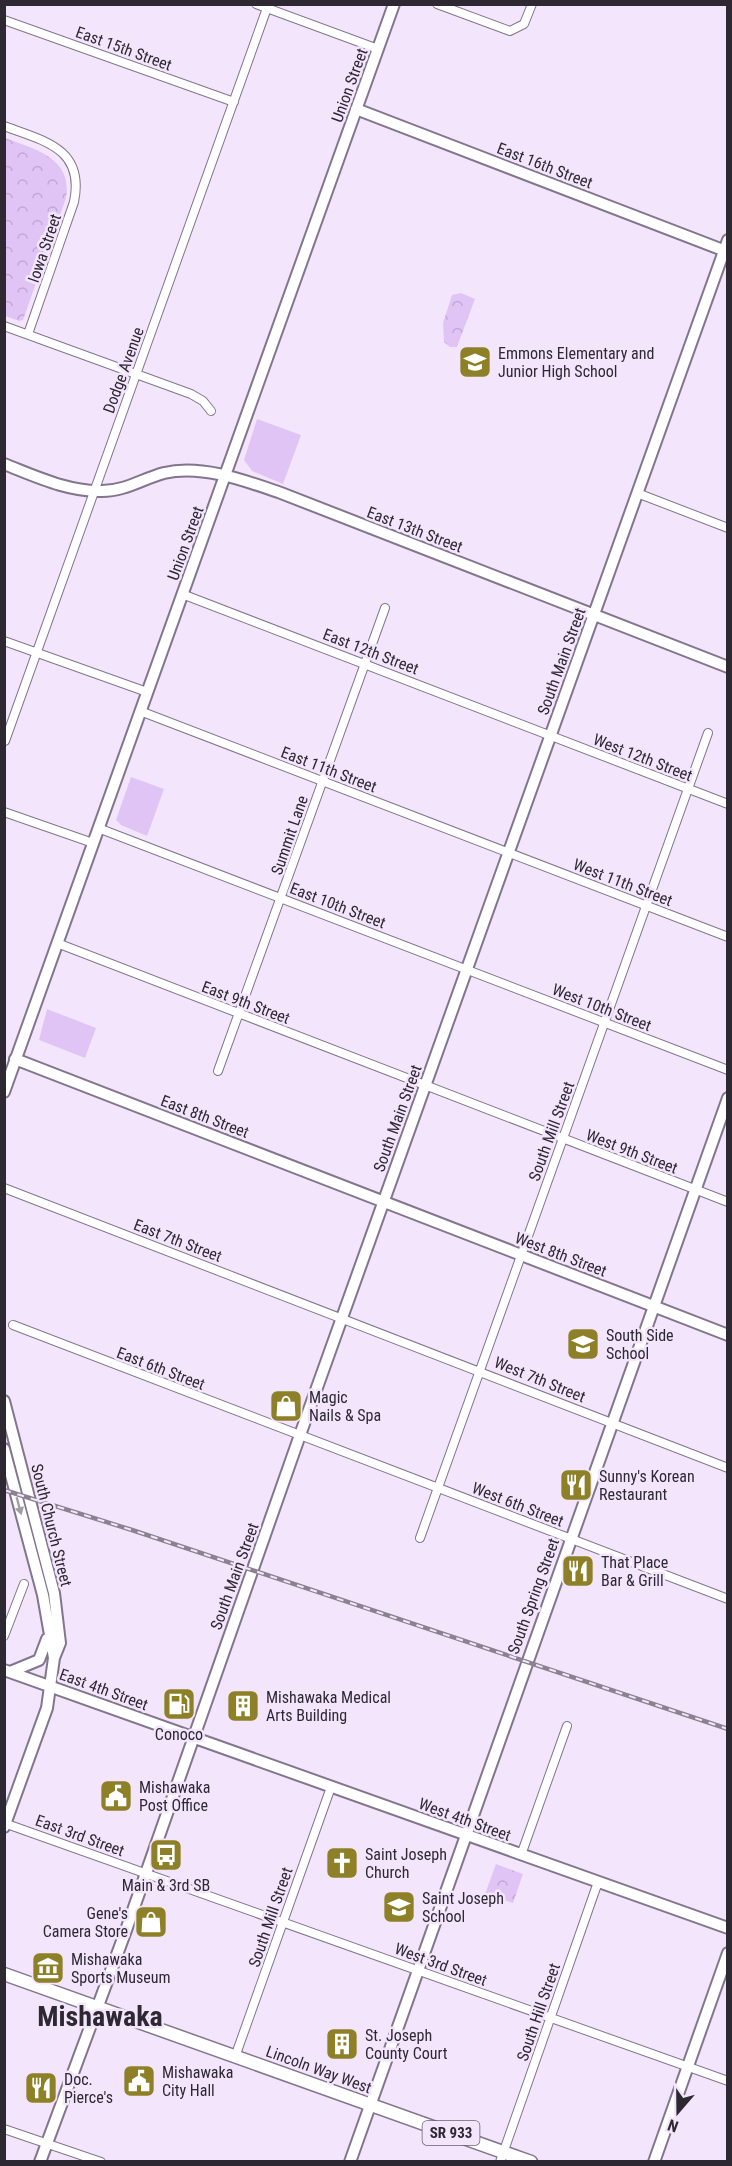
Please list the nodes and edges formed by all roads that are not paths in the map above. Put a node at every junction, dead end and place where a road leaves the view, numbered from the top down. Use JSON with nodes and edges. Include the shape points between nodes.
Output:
{"nodes":[{"id":1,"x":256,"y":4,"type":"edge"},
{"id":2,"x":394,"y":4,"type":"edge"},
{"id":3,"x":436,"y":4,"type":"edge"},
{"id":4,"x":532,"y":4,"type":"edge"},
{"id":5,"x":267,"y":8,"type":"junction"},
{"id":6,"x":4,"y":20,"type":"edge"},
{"id":7,"x":378,"y":49,"type":"junction"},
{"id":8,"x":234,"y":102,"type":"junction"},
{"id":9,"x":356,"y":109,"type":"junction"},
{"id":10,"x":4,"y":126,"type":"edge"},
{"id":11,"x":726,"y":248,"type":"edge"},
{"id":12,"x":4,"y":326,"type":"edge"},
{"id":13,"x":28,"y":334,"type":"junction"},
{"id":14,"x":136,"y":373,"type":"junction"},
{"id":15,"x":210,"y":411,"type":"dead end"},
{"id":16,"x":4,"y":464,"type":"edge"},
{"id":17,"x":224,"y":476,"type":"junction"},
{"id":18,"x":94,"y":491,"type":"junction"},
{"id":19,"x":637,"y":494,"type":"junction"},
{"id":20,"x":728,"y":528,"type":"edge"},
{"id":21,"x":182,"y":594,"type":"junction"},
{"id":22,"x":386,"y":608,"type":"dead end"},
{"id":23,"x":593,"y":615,"type":"junction"},
{"id":24,"x":4,"y":641,"type":"edge"},
{"id":25,"x":37,"y":652,"type":"junction"},
{"id":26,"x":364,"y":665,"type":"junction"},
{"id":27,"x":728,"y":667,"type":"edge"},
{"id":28,"x":147,"y":692,"type":"junction"},
{"id":29,"x":140,"y":711,"type":"junction"},
{"id":30,"x":708,"y":733,"type":"dead end"},
{"id":31,"x":550,"y":735,"type":"junction"},
{"id":32,"x":5,"y":741,"type":"edge"},
{"id":33,"x":322,"y":780,"type":"junction"},
{"id":34,"x":688,"y":789,"type":"junction"},
{"id":35,"x":728,"y":804,"type":"edge"},
{"id":36,"x":4,"y":812,"type":"edge"},
{"id":37,"x":98,"y":828,"type":"junction"},
{"id":38,"x":93,"y":843,"type":"junction"},
{"id":39,"x":508,"y":852,"type":"junction"},
{"id":40,"x":281,"y":898,"type":"junction"},
{"id":41,"x":646,"y":905,"type":"junction"},
{"id":42,"x":728,"y":937,"type":"edge"},
{"id":43,"x":57,"y":944,"type":"junction"},
{"id":44,"x":467,"y":969,"type":"junction"},
{"id":45,"x":239,"y":1013,"type":"junction"},
{"id":46,"x":604,"y":1023,"type":"junction"},
{"id":47,"x":15,"y":1059,"type":"junction"},
{"id":48,"x":728,"y":1070,"type":"edge"},
{"id":49,"x":218,"y":1071,"type":"dead end"},
{"id":50,"x":425,"y":1086,"type":"junction"},
{"id":51,"x":4,"y":1092,"type":"edge"},
{"id":52,"x":728,"y":1098,"type":"edge"},
{"id":53,"x":563,"y":1138,"type":"junction"},
{"id":54,"x":4,"y":1188,"type":"edge"},
{"id":55,"x":694,"y":1190,"type":"junction"},
{"id":56,"x":383,"y":1202,"type":"junction"},
{"id":57,"x":728,"y":1202,"type":"edge"},
{"id":58,"x":520,"y":1255,"type":"junction"},
{"id":59,"x":653,"y":1306,"type":"junction"},
{"id":60,"x":342,"y":1318,"type":"junction"},
{"id":61,"x":13,"y":1325,"type":"dead end"},
{"id":62,"x":728,"y":1335,"type":"edge"},
{"id":63,"x":480,"y":1370,"type":"junction"},
{"id":64,"x":4,"y":1401,"type":"edge"},
{"id":65,"x":612,"y":1422,"type":"junction"},
{"id":66,"x":300,"y":1435,"type":"junction"},
{"id":67,"x":4,"y":1449,"type":"edge"},
{"id":68,"x":728,"y":1468,"type":"edge"},
{"id":69,"x":438,"y":1488,"type":"junction"},
{"id":70,"x":420,"y":1538,"type":"dead end"},
{"id":71,"x":570,"y":1538,"type":"junction"},
{"id":72,"x":24,"y":1584,"type":"dead end"},
{"id":73,"x":728,"y":1599,"type":"edge"},
{"id":74,"x":49,"y":1633,"type":"junction"},
{"id":75,"x":4,"y":1636,"type":"edge"},
{"id":76,"x":54,"y":1658,"type":"junction"},
{"id":77,"x":7,"y":1671,"type":"edge"},
{"id":78,"x":51,"y":1686,"type":"junction"},
{"id":79,"x":567,"y":1726,"type":"dead end"},
{"id":80,"x":193,"y":1737,"type":"junction"},
{"id":81,"x":331,"y":1787,"type":"junction"},
{"id":82,"x":5,"y":1824,"type":"edge"},
{"id":83,"x":465,"y":1834,"type":"junction"},
{"id":84,"x":521,"y":1855,"type":"junction"},
{"id":85,"x":146,"y":1873,"type":"junction"},
{"id":86,"x":598,"y":1882,"type":"junction"},
{"id":87,"x":282,"y":1923,"type":"junction"},
{"id":88,"x":728,"y":1928,"type":"edge"},
{"id":89,"x":728,"y":1953,"type":"edge"},
{"id":90,"x":419,"y":1971,"type":"junction"},
{"id":91,"x":4,"y":1974,"type":"edge"},
{"id":92,"x":97,"y":2007,"type":"junction"},
{"id":93,"x":550,"y":2018,"type":"junction"},
{"id":94,"x":234,"y":2057,"type":"junction"},
{"id":95,"x":687,"y":2067,"type":"junction"},
{"id":96,"x":728,"y":2080,"type":"edge"},
{"id":97,"x":371,"y":2105,"type":"junction"},
{"id":98,"x":4,"y":2129,"type":"edge"},
{"id":99,"x":46,"y":2143,"type":"junction"},
{"id":100,"x":502,"y":2156,"type":"edge"},
{"id":101,"x":40,"y":2162,"type":"edge"},
{"id":102,"x":101,"y":2162,"type":"edge"},
{"id":103,"x":350,"y":2162,"type":"edge"},
{"id":104,"x":531,"y":2162,"type":"edge"},
{"id":105,"x":654,"y":2162,"type":"edge"}],
"edges":[{"from":1,"to":5,"type":"street"},
{"from":2,"to":7,"type":"street","name":"Union Street"},
{"from":3,"to":4,"type":"street","via":[[505,30],[524,24]]},
{"from":5,"to":7,"type":"street"},
{"from":5,"to":8,"type":"street","name":"Dodge Avenue"},
{"from":6,"to":8,"type":"street","name":"East 15th Street"},
{"from":7,"to":9,"type":"street","name":"Union Street"},
{"from":8,"to":14,"type":"street","name":"Dodge Avenue"},
{"from":9,"to":11,"type":"street","name":"East 16th Street"},
{"from":9,"to":17,"type":"street","name":"Union Street"},
{"from":10,"to":13,"type":"street","name":"Iowa Street","via":[[63,152],[74,170],[77,189]]},
{"from":11,"to":19,"type":"street","name":"South Main Street"},
{"from":12,"to":13,"type":"street"},
{"from":13,"to":14,"type":"street"},
{"from":14,"to":15,"type":"street","via":[[191,394]]},
{"from":14,"to":18,"type":"street","name":"Dodge Avenue"},
{"from":16,"to":18,"type":"street","via":[[68,487]]},
{"from":17,"to":18,"type":"street","via":[[173,472],[128,487]]},
{"from":17,"to":21,"type":"street","name":"Union Street"},
{"from":17,"to":23,"type":"street","name":"East 13th Street","via":[[281,493]]},
{"from":18,"to":25,"type":"street","name":"Dodge Avenue"},
{"from":19,"to":20,"type":"street"},
{"from":19,"to":23,"type":"street","name":"South Main Street"},
{"from":21,"to":26,"type":"street","name":"East 12th Street"},
{"from":21,"to":28,"type":"street","name":"Union Street"},
{"from":22,"to":26,"type":"street","name":"Summit Lane"},
{"from":23,"to":27,"type":"street","name":"East 13th Street"},
{"from":23,"to":31,"type":"street","name":"South Main Street"},
{"from":24,"to":25,"type":"street"},
{"from":25,"to":28,"type":"street"},
{"from":25,"to":32,"type":"street","name":"Dodge Avenue"},
{"from":26,"to":31,"type":"street","name":"East 12th Street"},
{"from":26,"to":33,"type":"street","name":"Summit Lane"},
{"from":28,"to":29,"type":"street","name":"Union Street"},
{"from":29,"to":33,"type":"street","name":"East 11th Street"},
{"from":29,"to":37,"type":"street","name":"Union Street"},
{"from":30,"to":34,"type":"street","name":"South Mill Street"},
{"from":31,"to":34,"type":"street","name":"West 12th Street"},
{"from":31,"to":39,"type":"street","name":"South Main Street"},
{"from":33,"to":39,"type":"street","name":"East 11th Street"},
{"from":33,"to":40,"type":"street","name":"Summit Lane"},
{"from":34,"to":35,"type":"street","name":"West 12th Street"},
{"from":34,"to":41,"type":"street","name":"South Mill Street"},
{"from":36,"to":38,"type":"street"},
{"from":37,"to":38,"type":"street","name":"Union Street"},
{"from":37,"to":40,"type":"street","name":"East 10th Street"},
{"from":38,"to":43,"type":"street","name":"Union Street"},
{"from":39,"to":41,"type":"street","name":"West 11th Street"},
{"from":39,"to":44,"type":"street","name":"South Main Street"},
{"from":40,"to":44,"type":"street","name":"East 10th Street"},
{"from":40,"to":45,"type":"street","name":"Summit Lane"},
{"from":41,"to":42,"type":"street","name":"West 11th Street"},
{"from":41,"to":46,"type":"street","name":"South Mill Street"},
{"from":43,"to":45,"type":"street","name":"East 9th Street"},
{"from":43,"to":47,"type":"street","name":"Union Street"},
{"from":44,"to":46,"type":"street","name":"West 10th Street"},
{"from":44,"to":50,"type":"street","name":"South Main Street"},
{"from":45,"to":49,"type":"street","name":"Summit Lane"},
{"from":45,"to":50,"type":"street","name":"East 9th Street"},
{"from":46,"to":48,"type":"street","name":"West 10th Street"},
{"from":46,"to":53,"type":"street","name":"South Mill Street"},
{"from":47,"to":51,"type":"street","name":"Union Street"},
{"from":47,"to":56,"type":"street","name":"East 8th Street"},
{"from":50,"to":53,"type":"street","name":"West 9th Street"},
{"from":50,"to":56,"type":"street","name":"South Main Street"},
{"from":52,"to":55,"type":"street","name":"South Spring Street"},
{"from":53,"to":55,"type":"street","name":"West 9th Street"},
{"from":53,"to":58,"type":"street","name":"South Mill Street"},
{"from":54,"to":60,"type":"street","name":"East 7th Street"},
{"from":55,"to":57,"type":"street","name":"West 9th Street"},
{"from":55,"to":59,"type":"street","name":"South Spring Street"},
{"from":56,"to":58,"type":"street","name":"West 8th Street"},
{"from":56,"to":60,"type":"street","name":"South Main Street"},
{"from":58,"to":59,"type":"street","name":"West 8th Street"},
{"from":58,"to":63,"type":"street","name":"South Mill Street"},
{"from":59,"to":62,"type":"street","name":"West 8th Street"},
{"from":59,"to":65,"type":"street","name":"South Spring Street"},
{"from":60,"to":63,"type":"street","name":"West 7th Street"},
{"from":60,"to":66,"type":"street","name":"South Main Street"},
{"from":61,"to":66,"type":"street","name":"East 6th Street"},
{"from":63,"to":65,"type":"street","name":"West 7th Street"},
{"from":63,"to":69,"type":"street","name":"South Mill Street"},
{"from":64,"to":76,"type":"street","name":"South Church Street","via":[[59,1617],[60,1643]]},
{"from":65,"to":68,"type":"street","name":"West 7th Street"},
{"from":65,"to":71,"type":"street","name":"South Spring Street"},
{"from":66,"to":69,"type":"street","name":"West 6th Street"},
{"from":66,"to":80,"type":"street","name":"South Main Street"},
{"from":67,"to":74,"type":"street","name":"South Church Street","one_way":true,"via":[[43,1595]]},
{"from":69,"to":70,"type":"street","name":"South Mill Street"},
{"from":69,"to":71,"type":"street","name":"West 6th Street"},
{"from":71,"to":73,"type":"street","name":"West 6th Street"},
{"from":71,"to":83,"type":"street","name":"South Spring Street"},
{"from":72,"to":75,"type":"street"},
{"from":74,"to":76,"type":"street","name":"South Church Street"},
{"from":74,"to":77,"type":"street","via":[[39,1660]]},
{"from":76,"to":78,"type":"street","name":"South Church Street"},
{"from":77,"to":78,"type":"street","name":"East 4th Street"},
{"from":78,"to":80,"type":"street","name":"East 4th Street"},
{"from":78,"to":82,"type":"street","name":"South Church Street","via":[[38,1736]]},
{"from":79,"to":84,"type":"street"},
{"from":80,"to":81,"type":"street","name":"West 4th Street"},
{"from":80,"to":85,"type":"street","name":"South Main Street"},
{"from":81,"to":83,"type":"street","name":"West 4th Street"},
{"from":81,"to":87,"type":"street","name":"South Mill Street"},
{"from":82,"to":85,"type":"street","name":"East 3rd Street"},
{"from":83,"to":84,"type":"street","name":"West 4th Street"},
{"from":83,"to":90,"type":"street","name":"South Spring Street"},
{"from":84,"to":86,"type":"street","name":"West 4th Street"},
{"from":85,"to":87,"type":"street","name":"West 3rd Street"},
{"from":85,"to":92,"type":"street","name":"South Main Street"},
{"from":86,"to":88,"type":"street","name":"West 4th Street"},
{"from":86,"to":93,"type":"street","name":"South Hill Street"},
{"from":87,"to":90,"type":"street","name":"West 3rd Street"},
{"from":87,"to":94,"type":"street","name":"South Mill Street"},
{"from":89,"to":95,"type":"street"},
{"from":90,"to":93,"type":"street","name":"West 3rd Street"},
{"from":90,"to":97,"type":"street","name":"South Spring Street"},
{"from":91,"to":92,"type":"main road","number":"SR 933"},
{"from":92,"to":94,"type":"main road","name":"Lincoln Way West","number":"SR 933"},
{"from":92,"to":99,"type":"street","name":"South Main Street"},
{"from":93,"to":95,"type":"street","name":"West 3rd Street"},
{"from":93,"to":100,"type":"street","name":"South Hill Street"},
{"from":94,"to":97,"type":"main road","name":"Lincoln Way West","number":"SR 933"},
{"from":95,"to":96,"type":"street","name":"West 3rd Street"},
{"from":95,"to":105,"type":"street"},
{"from":97,"to":100,"type":"main road","name":"Lincoln Way West","number":"SR 933"},
{"from":97,"to":103,"type":"street","name":"South Spring Street"},
{"from":98,"to":99,"type":"street"},
{"from":99,"to":101,"type":"street","name":"South Main Street"},
{"from":99,"to":102,"type":"street"},
{"from":100,"to":104,"type":"main road","name":"Lincoln Way West","number":"SR 933"}]}
